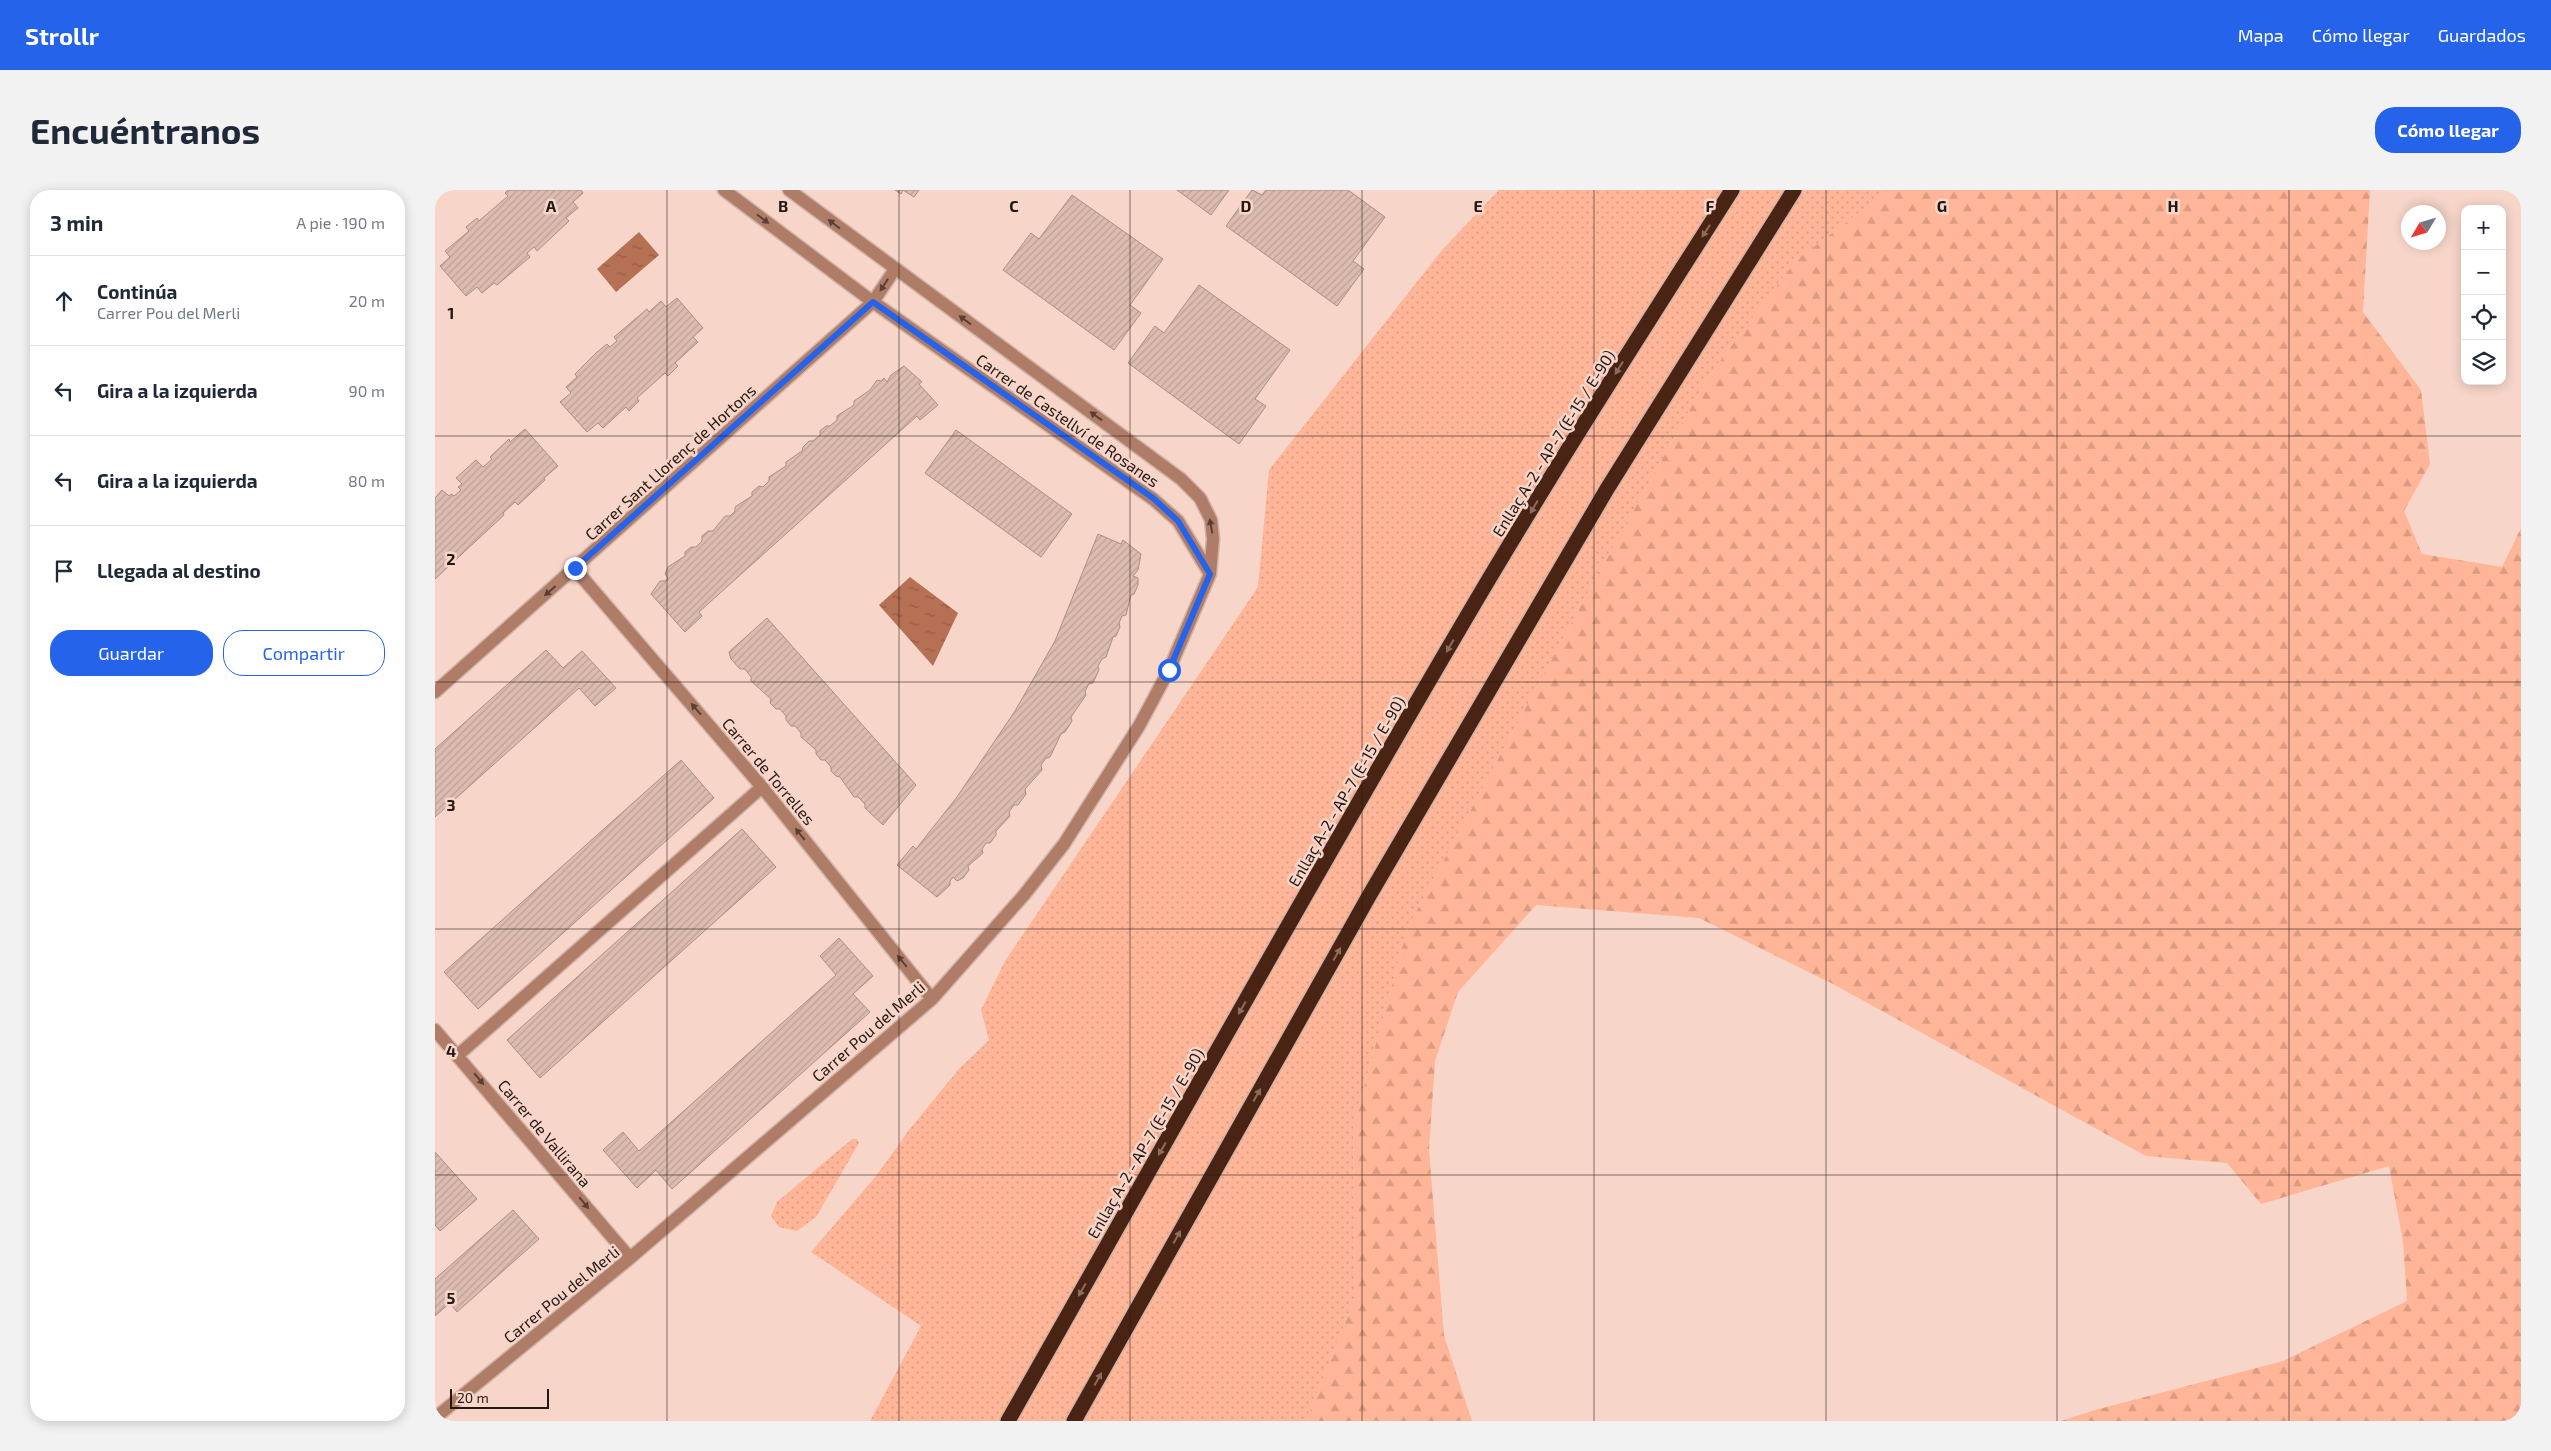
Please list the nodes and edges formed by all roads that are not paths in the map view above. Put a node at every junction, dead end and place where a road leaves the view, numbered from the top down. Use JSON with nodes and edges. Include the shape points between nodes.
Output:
{"nodes":[{"id":1,"x":724,"y":190,"type":"edge"},
{"id":2,"x":789,"y":190,"type":"edge"},
{"id":3,"x":1733,"y":190,"type":"edge"},
{"id":4,"x":1794,"y":190,"type":"edge"},
{"id":5,"x":895,"y":269,"type":"junction"},
{"id":6,"x":873,"y":302,"type":"junction"},
{"id":7,"x":575,"y":568,"type":"junction"},
{"id":8,"x":1210,"y":574,"type":"junction"},
{"id":9,"x":435,"y":692,"type":"edge"},
{"id":10,"x":762,"y":786,"type":"junction"},
{"id":11,"x":932,"y":999,"type":"junction"},
{"id":12,"x":435,"y":1030,"type":"edge"},
{"id":13,"x":458,"y":1054,"type":"junction"},
{"id":14,"x":630,"y":1258,"type":"junction"},
{"id":15,"x":435,"y":1418,"type":"edge"},
{"id":16,"x":1008,"y":1421,"type":"edge"},
{"id":17,"x":1074,"y":1421,"type":"edge"}],
"edges":[{"from":1,"to":6,"type":"street","name":"Carrer de Castellví de Rosanes","one_way":true},
{"from":5,"to":2,"type":"street","name":"Carrer de Castellví de Rosanes","one_way":true},
{"from":3,"to":16,"type":"highway","name":"Enllaç A-2 - AP-7 (E-15 / E-90)","one_way":true,"via":[[1465,620]]},
{"from":17,"to":4,"type":"highway","one_way":true,"via":[[1369,896],[1602,498]]},
{"from":5,"to":6,"type":"street","name":"Carrer Sant Llorenç de Hortons","one_way":true},
{"from":8,"to":5,"type":"street","name":"Carrer de Castellví de Rosanes","one_way":true,"via":[[1211,520],[1201,498],[1181,478]]},
{"from":6,"to":7,"type":"street","name":"Carrer Sant Llorenç de Hortons"},
{"from":6,"to":8,"type":"street","name":"Carrer de Castellví de Rosanes","via":[[1153,498],[1178,521]]},
{"from":7,"to":9,"type":"street","name":"Carrer Sant Llorenç de Hortons","one_way":true},
{"from":10,"to":7,"type":"street","name":"Carrer de Torrelles","one_way":true},
{"from":8,"to":11,"type":"street","name":"Carrer Pou del Merli","via":[[1169,670],[1085,814],[1024,895]]},
{"from":11,"to":10,"type":"street","name":"Carrer de Torrelles","one_way":true},
{"from":10,"to":13,"type":"street"},
{"from":11,"to":14,"type":"street","name":"Carrer Pou del Merli"},
{"from":12,"to":13,"type":"street","name":"Carrer de Vallirana"},
{"from":13,"to":14,"type":"street","name":"Carrer de Vallirana","one_way":true},
{"from":14,"to":15,"type":"street","name":"Carrer Pou del Merli"}]}
